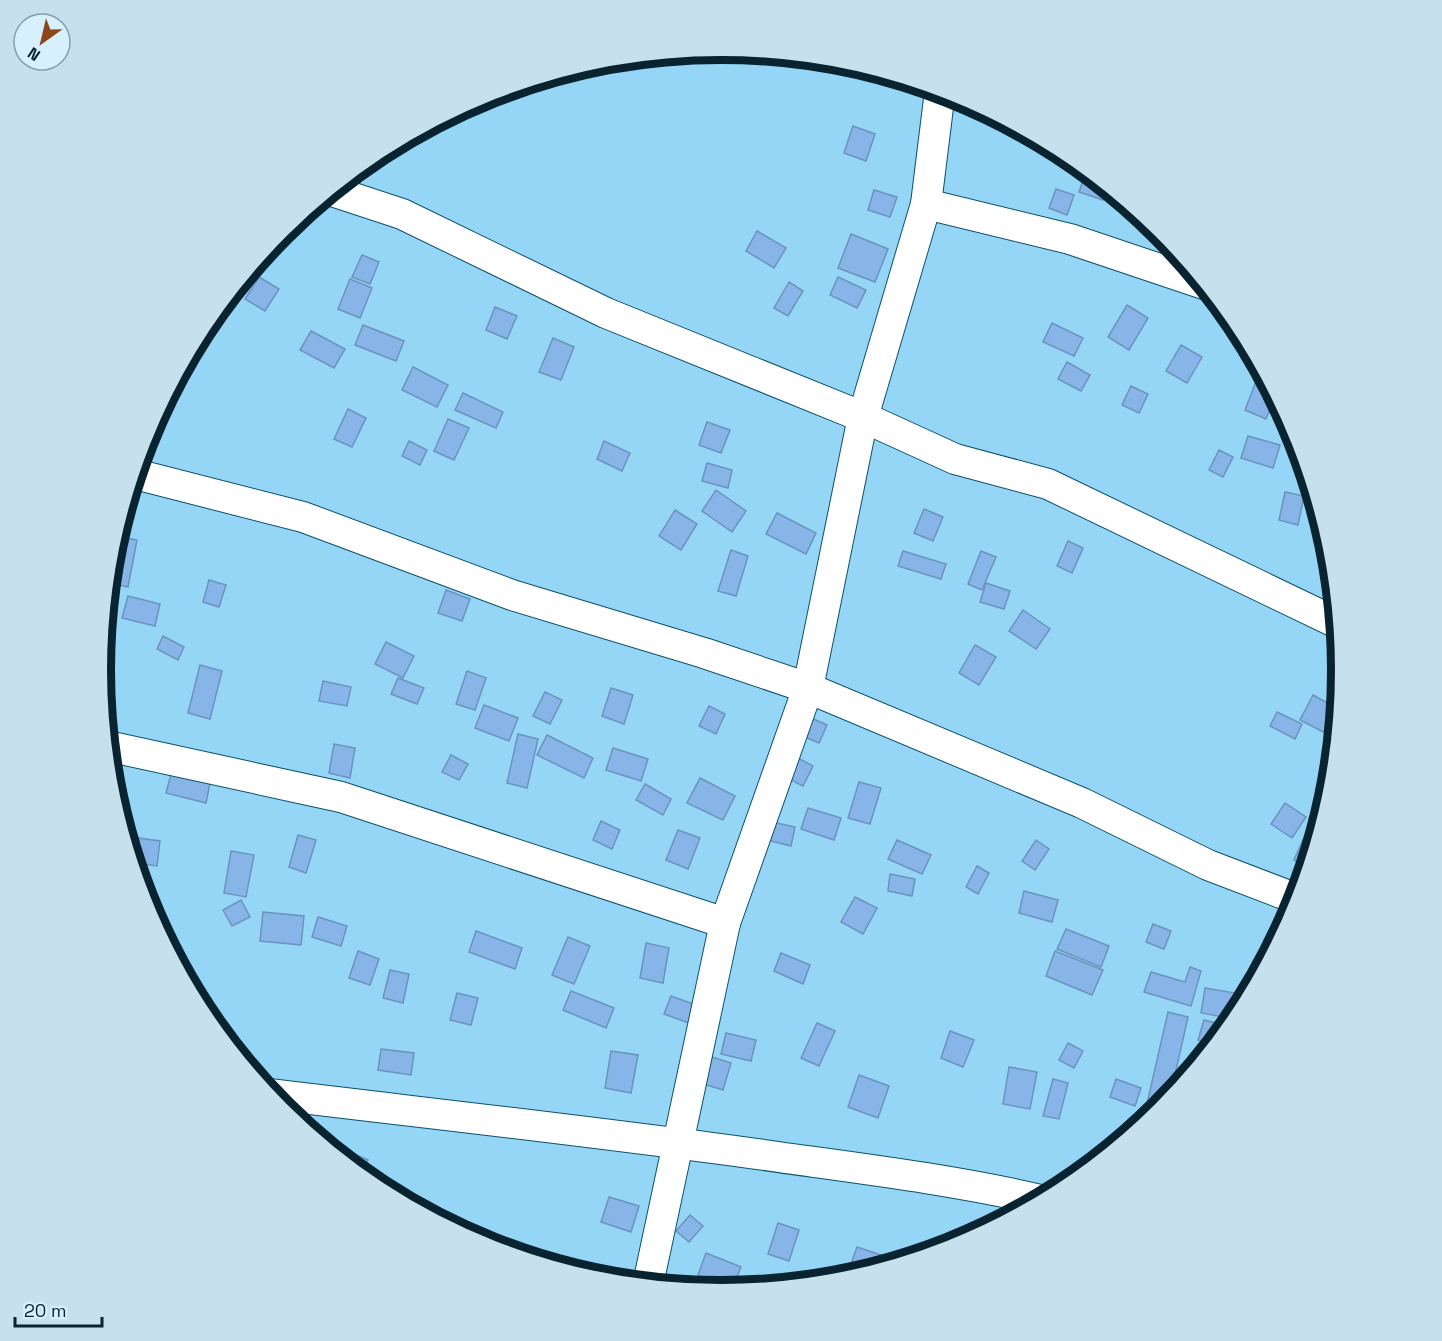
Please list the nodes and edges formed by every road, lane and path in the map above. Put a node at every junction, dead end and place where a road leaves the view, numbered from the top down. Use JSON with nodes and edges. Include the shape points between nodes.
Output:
{"nodes":[{"id":1,"x":939,"y":100,"type":"edge"},
{"id":2,"x":340,"y":194,"type":"edge"},
{"id":3,"x":926,"y":204,"type":"junction"},
{"id":4,"x":1189,"y":279,"type":"edge"},
{"id":5,"x":862,"y":417,"type":"junction"},
{"id":6,"x":142,"y":476,"type":"edge"},
{"id":7,"x":1329,"y":619,"type":"edge"},
{"id":8,"x":808,"y":688,"type":"junction"},
{"id":9,"x":116,"y":748,"type":"edge"},
{"id":10,"x":1288,"y":896,"type":"edge"},
{"id":11,"x":725,"y":923,"type":"junction"},
{"id":12,"x":283,"y":1096,"type":"edge"},
{"id":13,"x":679,"y":1143,"type":"junction"},
{"id":14,"x":1029,"y":1197,"type":"edge"},
{"id":15,"x":650,"y":1277,"type":"edge"}],
"edges":[{"from":1,"to":3,"type":"street"},
{"from":2,"to":5,"type":"street","via":[[402,214],[606,313]]},
{"from":3,"to":4,"type":"street","via":[[1071,239]]},
{"from":3,"to":5,"type":"street"},
{"from":5,"to":7,"type":"street","via":[[955,459],[1048,484]]},
{"from":5,"to":8,"type":"street"},
{"from":6,"to":8,"type":"street","via":[[303,517],[512,595]]},
{"from":8,"to":10,"type":"street","via":[[1082,803],[1208,866]]},
{"from":8,"to":11,"type":"street"},
{"from":9,"to":11,"type":"street","via":[[341,797]]},
{"from":11,"to":13,"type":"street"},
{"from":12,"to":13,"type":"street"},
{"from":13,"to":14,"type":"street","via":[[898,1173]]},
{"from":13,"to":15,"type":"street"}]}
